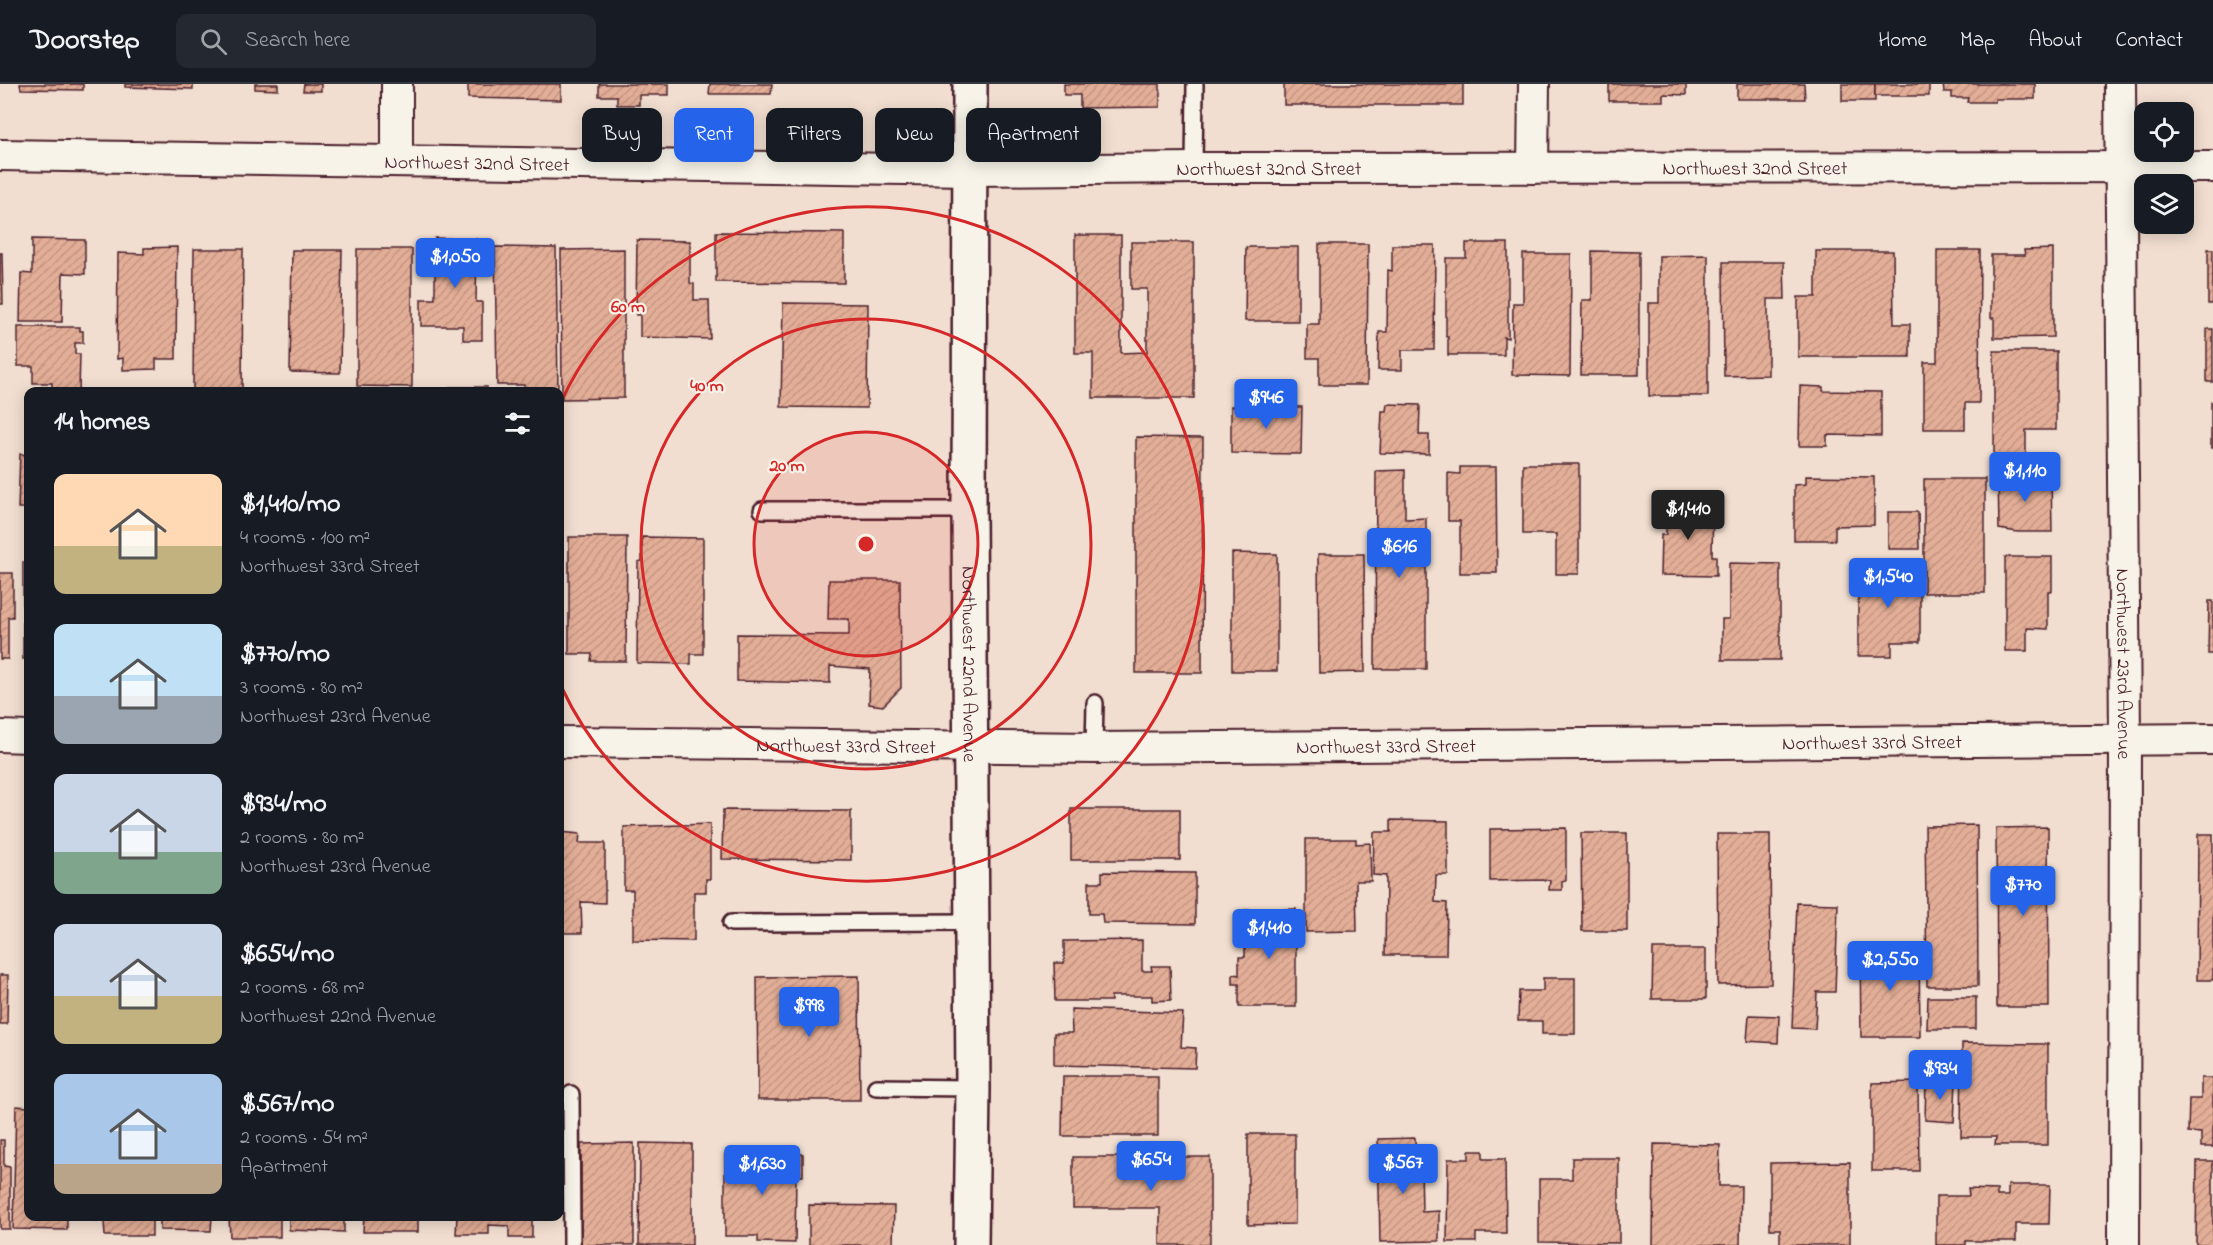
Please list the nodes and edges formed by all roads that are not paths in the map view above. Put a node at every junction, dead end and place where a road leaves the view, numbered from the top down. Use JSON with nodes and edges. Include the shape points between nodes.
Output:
{"nodes":[{"id":1,"x":397,"y":84,"type":"edge"},
{"id":2,"x":970,"y":84,"type":"edge"},
{"id":3,"x":1195,"y":84,"type":"edge"},
{"id":4,"x":1534,"y":84,"type":"edge"},
{"id":5,"x":2120,"y":84,"type":"edge"},
{"id":6,"x":0,"y":155,"type":"edge"},
{"id":7,"x":398,"y":160,"type":"junction"},
{"id":8,"x":2121,"y":166,"type":"junction"},
{"id":9,"x":2213,"y":167,"type":"edge"},
{"id":10,"x":1194,"y":168,"type":"junction"},
{"id":11,"x":1533,"y":168,"type":"junction"},
{"id":12,"x":970,"y":170,"type":"junction"},
{"id":13,"x":762,"y":510,"type":"dead end"},
{"id":14,"x":969,"y":510,"type":"junction"},
{"id":15,"x":1095,"y":703,"type":"dead end"},
{"id":16,"x":0,"y":736,"type":"edge"},
{"id":17,"x":24,"y":737,"type":"edge"},
{"id":18,"x":2125,"y":738,"type":"junction"},
{"id":19,"x":2213,"y":739,"type":"edge"},
{"id":20,"x":564,"y":742,"type":"edge"},
{"id":21,"x":970,"y":747,"type":"junction"},
{"id":22,"x":1094,"y":748,"type":"junction"},
{"id":23,"x":971,"y":922,"type":"junction"},
{"id":24,"x":731,"y":923,"type":"dead end"},
{"id":25,"x":876,"y":1087,"type":"dead end"},
{"id":26,"x":973,"y":1088,"type":"junction"},
{"id":27,"x":571,"y":1094,"type":"dead end"},
{"id":28,"x":572,"y":1245,"type":"edge"},
{"id":29,"x":971,"y":1245,"type":"edge"},
{"id":30,"x":2124,"y":1245,"type":"edge"}],
"edges":[{"from":1,"to":7,"type":"street"},
{"from":2,"to":12,"type":"main road","name":"Northwest 22nd Avenue"},
{"from":3,"to":10,"type":"lane"},
{"from":4,"to":11,"type":"street"},
{"from":5,"to":8,"type":"street","name":"Northwest 23rd Avenue"},
{"from":6,"to":7,"type":"street","name":"Northwest 32nd Street"},
{"from":7,"to":12,"type":"street","name":"Northwest 32nd Street"},
{"from":8,"to":9,"type":"street","name":"Northwest 32nd Street"},
{"from":8,"to":11,"type":"street","name":"Northwest 32nd Street"},
{"from":8,"to":18,"type":"street","name":"Northwest 23rd Avenue"},
{"from":10,"to":11,"type":"street","name":"Northwest 32nd Street"},
{"from":10,"to":12,"type":"street","name":"Northwest 32nd Street"},
{"from":12,"to":14,"type":"main road","name":"Northwest 22nd Avenue"},
{"from":13,"to":14,"type":"lane"},
{"from":14,"to":21,"type":"main road","name":"Northwest 22nd Avenue"},
{"from":15,"to":22,"type":"lane"},
{"from":16,"to":17,"type":"street"},
{"from":18,"to":19,"type":"street","name":"Northwest 33rd Street"},
{"from":18,"to":22,"type":"street","name":"Northwest 33rd Street"},
{"from":18,"to":30,"type":"street","name":"Northwest 23rd Avenue"},
{"from":20,"to":21,"type":"street","name":"Northwest 33rd Street"},
{"from":21,"to":22,"type":"street","name":"Northwest 33rd Street"},
{"from":21,"to":23,"type":"main road","name":"Northwest 22nd Avenue"},
{"from":23,"to":24,"type":"lane"},
{"from":23,"to":26,"type":"main road","name":"Northwest 22nd Avenue"},
{"from":25,"to":26,"type":"lane"},
{"from":26,"to":29,"type":"main road","name":"Northwest 22nd Avenue"},
{"from":27,"to":28,"type":"lane"}]}
